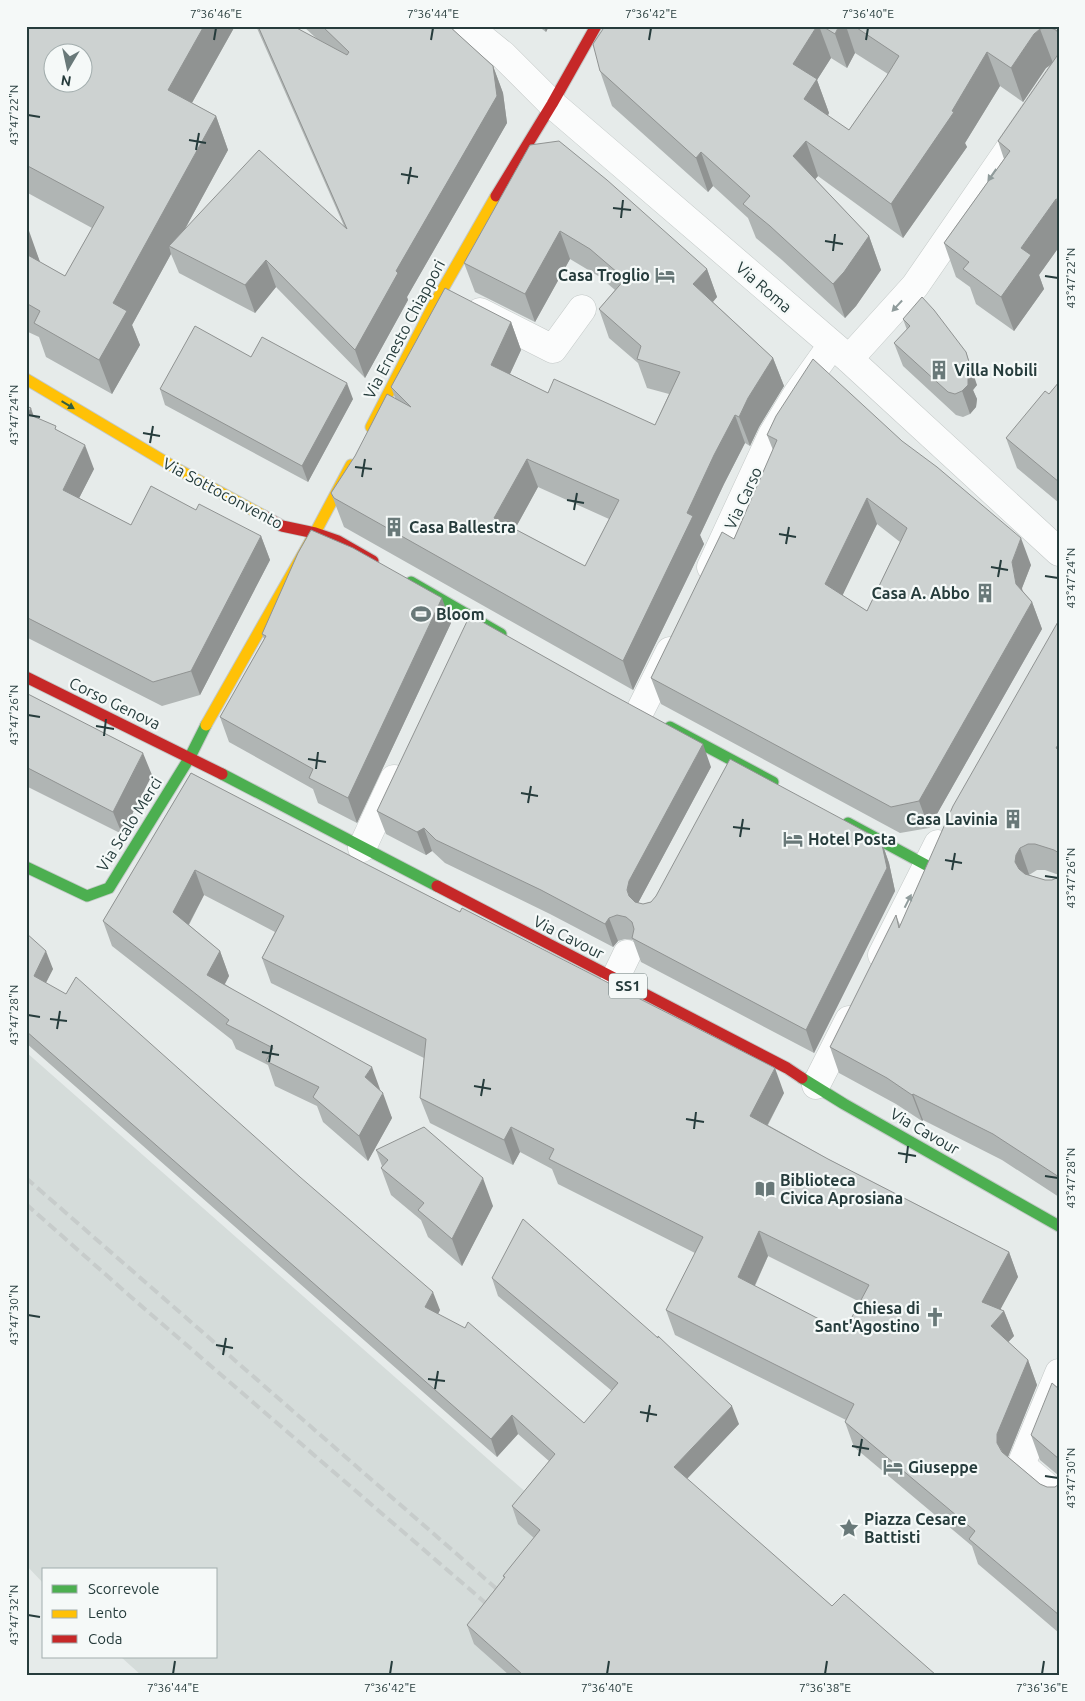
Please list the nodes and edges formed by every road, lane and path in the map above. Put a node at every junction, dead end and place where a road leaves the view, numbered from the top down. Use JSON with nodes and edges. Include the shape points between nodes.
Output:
{"nodes":[{"id":1,"x":466,"y":26,"type":"edge"},
{"id":2,"x":596,"y":26,"type":"edge"},
{"id":3,"x":1059,"y":77,"type":"edge"},
{"id":4,"x":552,"y":104,"type":"junction"},
{"id":5,"x":441,"y":292,"type":"junction"},
{"id":6,"x":582,"y":309,"type":"dead end"},
{"id":7,"x":840,"y":352,"type":"junction"},
{"id":8,"x":26,"y":379,"type":"edge"},
{"id":9,"x":366,"y":436,"type":"edge"},
{"id":10,"x":357,"y":453,"type":"edge"},
{"id":11,"x":315,"y":533,"type":"junction"},
{"id":12,"x":1059,"y":552,"type":"edge"},
{"id":13,"x":380,"y":565,"type":"edge"},
{"id":14,"x":397,"y":574,"type":"edge"},
{"id":15,"x":701,"y":587,"type":"edge"},
{"id":16,"x":471,"y":618,"type":"junction"},
{"id":17,"x":679,"y":632,"type":"edge"},
{"id":18,"x":514,"y":641,"type":"edge"},
{"id":19,"x":459,"y":642,"type":"edge"},
{"id":20,"x":26,"y":677,"type":"edge"},
{"id":21,"x":645,"y":713,"type":"joint"},
{"id":22,"x":190,"y":757,"type":"junction"},
{"id":23,"x":402,"y":760,"type":"edge"},
{"id":24,"x":732,"y":760,"type":"junction"},
{"id":25,"x":719,"y":785,"type":"edge"},
{"id":26,"x":784,"y":788,"type":"edge"},
{"id":27,"x":836,"y":817,"type":"edge"},
{"id":28,"x":951,"y":821,"type":"edge"},
{"id":29,"x":362,"y":848,"type":"junction"},
{"id":30,"x":926,"y":865,"type":"junction"},
{"id":31,"x":26,"y":867,"type":"edge"},
{"id":32,"x":627,"y":954,"type":"dead end"},
{"id":33,"x":871,"y":976,"type":"edge"},
{"id":34,"x":614,"y":979,"type":"junction"},
{"id":35,"x":858,"y":1002,"type":"edge"},
{"id":36,"x":816,"y":1085,"type":"junction"},
{"id":37,"x":1059,"y":1226,"type":"edge"},
{"id":38,"x":1059,"y":1373,"type":"edge"},
{"id":39,"x":1059,"y":1497,"type":"edge"}],
"edges":[{"from":1,"to":4,"type":"street","name":"Via Roma","via":[[502,55]]},
{"from":2,"to":4,"type":"street","name":"Via Ernesto Chiappori"},
{"from":3,"to":7,"type":"street","name":"Via Carso","one_way":true,"via":[[915,286]]},
{"from":4,"to":5,"type":"street","name":"Via Ernesto Chiappori"},
{"from":4,"to":7,"type":"street","name":"Via Roma"},
{"from":5,"to":6,"type":"street","via":[[553,349]]},
{"from":5,"to":9,"type":"street","name":"Via Ernesto Chiappori"},
{"from":7,"to":12,"type":"street","name":"Via Roma"},
{"from":7,"to":15,"type":"street","name":"Via Carso","via":[[797,394],[772,436]]},
{"from":8,"to":11,"type":"street","name":"Via Sottoconvento","one_way":true,"via":[[179,470],[282,526]]},
{"from":10,"to":11,"type":"street"},
{"from":11,"to":13,"type":"street","name":"Via Sottoconvento","via":[[338,541]]},
{"from":11,"to":22,"type":"street"},
{"from":14,"to":16,"type":"street"},
{"from":16,"to":18,"type":"street"},
{"from":16,"to":19,"type":"street"},
{"from":17,"to":21,"type":"street"},
{"from":20,"to":22,"type":"street","name":"Corso Genova","number":"SS1"},
{"from":21,"to":24,"type":"street"},
{"from":22,"to":29,"type":"street","name":"Via Cavour","number":"SS1"},
{"from":22,"to":31,"type":"street","name":"Via Scalo Merci","via":[[109,888],[87,896]]},
{"from":23,"to":29,"type":"street"},
{"from":24,"to":25,"type":"street"},
{"from":24,"to":26,"type":"street"},
{"from":27,"to":30,"type":"street"},
{"from":28,"to":30,"type":"street"},
{"from":29,"to":34,"type":"street","name":"Via Cavour","number":"SS1"},
{"from":33,"to":30,"type":"street","one_way":true},
{"from":32,"to":34,"type":"street"},
{"from":34,"to":36,"type":"street","name":"Via Cavour","number":"SS1"},
{"from":35,"to":36,"type":"street"},
{"from":36,"to":37,"type":"street","name":"Via Cavour","number":"SS1"},
{"from":38,"to":39,"type":"street","via":[[1021,1465]]}]}
